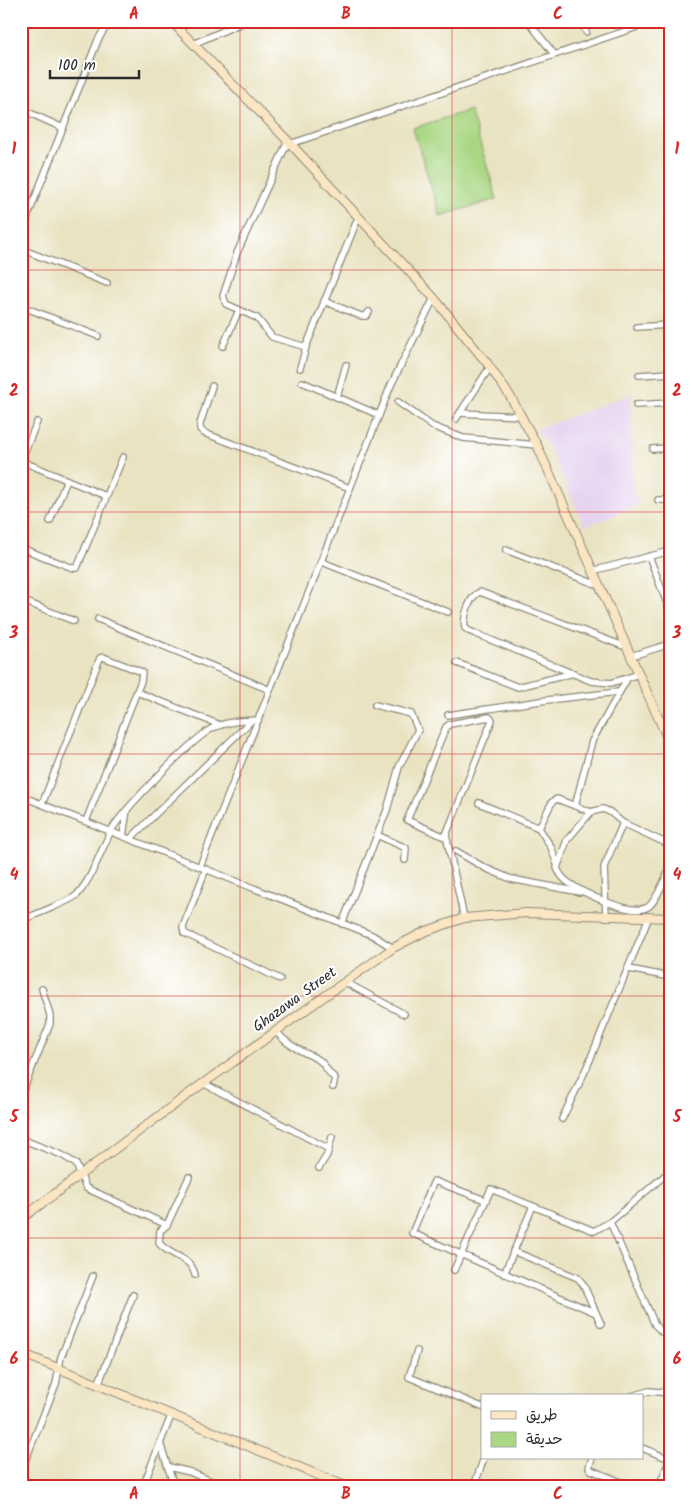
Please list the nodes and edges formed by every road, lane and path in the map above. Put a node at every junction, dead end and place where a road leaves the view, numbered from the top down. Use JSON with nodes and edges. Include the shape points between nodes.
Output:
{"nodes":[{"id":1,"x":109,"y":21,"type":"edge"},
{"id":2,"x":172,"y":21,"type":"edge"},
{"id":3,"x":246,"y":21,"type":"edge"},
{"id":4,"x":528,"y":21,"type":"edge"},
{"id":5,"x":582,"y":21,"type":"edge"},
{"id":6,"x":655,"y":21,"type":"edge"},
{"id":7,"x":586,"y":32,"type":"dead end"},
{"id":8,"x":193,"y":44,"type":"junction"},
{"id":9,"x":554,"y":54,"type":"junction"},
{"id":10,"x":21,"y":109,"type":"edge"},
{"id":11,"x":63,"y":128,"type":"junction"},
{"id":12,"x":289,"y":142,"type":"junction"},
{"id":13,"x":358,"y":218,"type":"junction"},
{"id":14,"x":21,"y":233,"type":"edge"},
{"id":15,"x":21,"y":249,"type":"edge"},
{"id":16,"x":107,"y":283,"type":"dead end"},
{"id":17,"x":434,"y":298,"type":"junction"},
{"id":18,"x":324,"y":301,"type":"junction"},
{"id":19,"x":21,"y":306,"type":"edge"},
{"id":20,"x":239,"y":310,"type":"junction"},
{"id":21,"x":369,"y":312,"type":"dead end"},
{"id":22,"x":670,"y":325,"type":"edge"},
{"id":23,"x":637,"y":328,"type":"dead end"},
{"id":24,"x":98,"y":336,"type":"dead end"},
{"id":25,"x":223,"y":346,"type":"dead end"},
{"id":26,"x":306,"y":347,"type":"junction"},
{"id":27,"x":346,"y":365,"type":"dead end"},
{"id":28,"x":490,"y":367,"type":"junction"},
{"id":29,"x":300,"y":368,"type":"dead end"},
{"id":30,"x":670,"y":373,"type":"edge"},
{"id":31,"x":639,"y":376,"type":"dead end"},
{"id":32,"x":302,"y":382,"type":"dead end"},
{"id":33,"x":212,"y":386,"type":"dead end"},
{"id":34,"x":337,"y":397,"type":"junction"},
{"id":35,"x":398,"y":402,"type":"dead end"},
{"id":36,"x":670,"y":403,"type":"edge"},
{"id":37,"x":636,"y":405,"type":"dead end"},
{"id":38,"x":460,"y":413,"type":"junction"},
{"id":39,"x":379,"y":415,"type":"junction"},
{"id":40,"x":522,"y":416,"type":"junction"},
{"id":41,"x":456,"y":419,"type":"dead end"},
{"id":42,"x":37,"y":422,"type":"dead end"},
{"id":43,"x":537,"y":445,"type":"junction"},
{"id":44,"x":670,"y":448,"type":"edge"},
{"id":45,"x":653,"y":449,"type":"dead end"},
{"id":46,"x":123,"y":457,"type":"dead end"},
{"id":47,"x":21,"y":461,"type":"edge"},
{"id":48,"x":67,"y":480,"type":"junction"},
{"id":49,"x":350,"y":488,"type":"junction"},
{"id":50,"x":106,"y":496,"type":"junction"},
{"id":51,"x":658,"y":500,"type":"dead end"},
{"id":52,"x":670,"y":500,"type":"edge"},
{"id":53,"x":50,"y":521,"type":"dead end"},
{"id":54,"x":21,"y":548,"type":"edge"},
{"id":55,"x":506,"y":550,"type":"dead end"},
{"id":56,"x":670,"y":551,"type":"edge"},
{"id":57,"x":649,"y":556,"type":"junction"},
{"id":58,"x":322,"y":562,"type":"junction"},
{"id":59,"x":592,"y":571,"type":"junction"},
{"id":60,"x":598,"y":586,"type":"junction"},
{"id":61,"x":21,"y":600,"type":"edge"},
{"id":62,"x":670,"y":611,"type":"edge"},
{"id":63,"x":448,"y":612,"type":"dead end"},
{"id":64,"x":98,"y":619,"type":"dead end"},
{"id":65,"x":74,"y":621,"type":"dead end"},
{"id":66,"x":670,"y":644,"type":"edge"},
{"id":67,"x":626,"y":647,"type":"junction"},
{"id":68,"x":630,"y":656,"type":"junction"},
{"id":69,"x":456,"y":663,"type":"dead end"},
{"id":70,"x":574,"y":673,"type":"junction"},
{"id":71,"x":639,"y":674,"type":"junction"},
{"id":72,"x":627,"y":679,"type":"junction"},
{"id":73,"x":270,"y":690,"type":"junction"},
{"id":74,"x":137,"y":692,"type":"junction"},
{"id":75,"x":618,"y":692,"type":"junction"},
{"id":76,"x":375,"y":705,"type":"dead end"},
{"id":77,"x":448,"y":715,"type":"dead end"},
{"id":78,"x":255,"y":721,"type":"junction"},
{"id":79,"x":220,"y":725,"type":"junction"},
{"id":80,"x":670,"y":744,"type":"edge"},
{"id":81,"x":21,"y":796,"type":"edge"},
{"id":82,"x":479,"y":803,"type":"dead end"},
{"id":83,"x":42,"y":804,"type":"junction"},
{"id":84,"x":574,"y":806,"type":"junction"},
{"id":85,"x":127,"y":810,"type":"junction"},
{"id":86,"x":591,"y":812,"type":"junction"},
{"id":87,"x":86,"y":821,"type":"junction"},
{"id":88,"x":623,"y":823,"type":"junction"},
{"id":89,"x":539,"y":828,"type":"junction"},
{"id":90,"x":111,"y":831,"type":"junction"},
{"id":91,"x":377,"y":835,"type":"junction"},
{"id":92,"x":123,"y":836,"type":"junction"},
{"id":93,"x":446,"y":837,"type":"junction"},
{"id":94,"x":130,"y":839,"type":"junction"},
{"id":95,"x":670,"y":845,"type":"edge"},
{"id":96,"x":456,"y":851,"type":"dead end"},
{"id":97,"x":405,"y":860,"type":"dead end"},
{"id":98,"x":557,"y":865,"type":"junction"},
{"id":99,"x":203,"y":868,"type":"junction"},
{"id":100,"x":670,"y":868,"type":"edge"},
{"id":101,"x":590,"y":894,"type":"junction"},
{"id":102,"x":605,"y":900,"type":"junction"},
{"id":103,"x":606,"y":917,"type":"junction"},
{"id":104,"x":464,"y":918,"type":"junction"},
{"id":105,"x":627,"y":918,"type":"junction"},
{"id":106,"x":670,"y":918,"type":"edge"},
{"id":107,"x":21,"y":920,"type":"edge"},
{"id":108,"x":647,"y":922,"type":"junction"},
{"id":109,"x":670,"y":923,"type":"edge"},
{"id":110,"x":342,"y":924,"type":"junction"},
{"id":111,"x":393,"y":948,"type":"junction"},
{"id":112,"x":629,"y":969,"type":"junction"},
{"id":113,"x":670,"y":977,"type":"edge"},
{"id":114,"x":280,"y":979,"type":"dead end"},
{"id":115,"x":345,"y":982,"type":"junction"},
{"id":116,"x":42,"y":989,"type":"dead end"},
{"id":117,"x":404,"y":1014,"type":"dead end"},
{"id":118,"x":276,"y":1031,"type":"junction"},
{"id":119,"x":203,"y":1083,"type":"junction"},
{"id":120,"x":333,"y":1086,"type":"dead end"},
{"id":121,"x":21,"y":1095,"type":"edge"},
{"id":122,"x":562,"y":1119,"type":"dead end"},
{"id":123,"x":332,"y":1137,"type":"dead end"},
{"id":124,"x":21,"y":1139,"type":"edge"},
{"id":125,"x":329,"y":1150,"type":"junction"},
{"id":126,"x":319,"y":1168,"type":"dead end"},
{"id":127,"x":670,"y":1172,"type":"edge"},
{"id":128,"x":80,"y":1176,"type":"junction"},
{"id":129,"x":189,"y":1177,"type":"dead end"},
{"id":130,"x":485,"y":1200,"type":"junction"},
{"id":131,"x":533,"y":1206,"type":"junction"},
{"id":132,"x":21,"y":1220,"type":"edge"},
{"id":133,"x":610,"y":1222,"type":"junction"},
{"id":134,"x":168,"y":1225,"type":"junction"},
{"id":135,"x":513,"y":1251,"type":"junction"},
{"id":136,"x":460,"y":1256,"type":"junction"},
{"id":137,"x":454,"y":1270,"type":"dead end"},
{"id":138,"x":504,"y":1274,"type":"junction"},
{"id":139,"x":194,"y":1275,"type":"dead end"},
{"id":140,"x":93,"y":1276,"type":"dead end"},
{"id":141,"x":133,"y":1295,"type":"dead end"},
{"id":142,"x":596,"y":1313,"type":"junction"},
{"id":143,"x":601,"y":1324,"type":"dead end"},
{"id":144,"x":670,"y":1336,"type":"edge"},
{"id":145,"x":417,"y":1351,"type":"dead end"},
{"id":146,"x":21,"y":1353,"type":"edge"},
{"id":147,"x":59,"y":1368,"type":"junction"},
{"id":148,"x":98,"y":1385,"type":"junction"},
{"id":149,"x":670,"y":1393,"type":"edge"},
{"id":150,"x":638,"y":1394,"type":"edge"},
{"id":151,"x":481,"y":1407,"type":"edge"},
{"id":152,"x":171,"y":1416,"type":"junction"},
{"id":153,"x":160,"y":1444,"type":"junction"},
{"id":154,"x":644,"y":1449,"type":"edge"},
{"id":155,"x":670,"y":1459,"type":"edge"},
{"id":156,"x":483,"y":1460,"type":"edge"},
{"id":157,"x":591,"y":1460,"type":"edge"},
{"id":158,"x":169,"y":1467,"type":"junction"},
{"id":159,"x":21,"y":1471,"type":"edge"},
{"id":160,"x":326,"y":1482,"type":"edge"},
{"id":161,"x":144,"y":1486,"type":"edge"},
{"id":162,"x":174,"y":1486,"type":"edge"},
{"id":163,"x":222,"y":1486,"type":"edge"},
{"id":164,"x":345,"y":1486,"type":"edge"},
{"id":165,"x":474,"y":1486,"type":"edge"},
{"id":166,"x":631,"y":1486,"type":"edge"},
{"id":167,"x":659,"y":1486,"type":"edge"}],
"edges":[{"from":1,"to":11,"type":"street","via":[[98,40]]},
{"from":2,"to":8,"type":"main road"},
{"from":3,"to":8,"type":"street"},
{"from":4,"to":9,"type":"street"},
{"from":5,"to":7,"type":"street"},
{"from":6,"to":9,"type":"street"},
{"from":8,"to":12,"type":"main road"},
{"from":9,"to":12,"type":"street","via":[[416,103]]},
{"from":10,"to":11,"type":"street"},
{"from":11,"to":14,"type":"street"},
{"from":12,"to":13,"type":"main road"},
{"from":12,"to":20,"type":"street","via":[[240,245],[223,296],[226,304]]},
{"from":13,"to":17,"type":"main road"},
{"from":13,"to":18,"type":"street"},
{"from":15,"to":16,"type":"street"},
{"from":17,"to":28,"type":"main road"},
{"from":17,"to":39,"type":"street"},
{"from":18,"to":21,"type":"street","via":[[361,316]]},
{"from":18,"to":26,"type":"street"},
{"from":19,"to":24,"type":"street"},
{"from":20,"to":25,"type":"street"},
{"from":20,"to":26,"type":"street","via":[[257,318],[272,337]]},
{"from":22,"to":23,"type":"street"},
{"from":26,"to":29,"type":"street"},
{"from":27,"to":34,"type":"street"},
{"from":28,"to":38,"type":"street"},
{"from":28,"to":40,"type":"main road"},
{"from":30,"to":31,"type":"street"},
{"from":32,"to":34,"type":"street"},
{"from":33,"to":49,"type":"street","via":[[200,424],[204,433]]},
{"from":34,"to":39,"type":"street"},
{"from":35,"to":43,"type":"street","via":[[432,426],[456,436]]},
{"from":36,"to":37,"type":"street"},
{"from":38,"to":40,"type":"street"},
{"from":38,"to":41,"type":"street"},
{"from":39,"to":49,"type":"street"},
{"from":40,"to":43,"type":"main road"},
{"from":42,"to":47,"type":"street"},
{"from":43,"to":59,"type":"main road"},
{"from":44,"to":45,"type":"street"},
{"from":46,"to":50,"type":"street"},
{"from":47,"to":48,"type":"street"},
{"from":48,"to":50,"type":"street"},
{"from":48,"to":53,"type":"street"},
{"from":49,"to":58,"type":"street"},
{"from":50,"to":54,"type":"street","via":[[77,568]]},
{"from":51,"to":52,"type":"street"},
{"from":55,"to":60,"type":"street"},
{"from":56,"to":57,"type":"street"},
{"from":57,"to":59,"type":"street"},
{"from":57,"to":62,"type":"street"},
{"from":58,"to":63,"type":"street"},
{"from":58,"to":73,"type":"street"},
{"from":59,"to":60,"type":"main road"},
{"from":60,"to":67,"type":"main road"},
{"from":61,"to":65,"type":"street"},
{"from":64,"to":73,"type":"street"},
{"from":66,"to":68,"type":"street"},
{"from":67,"to":68,"type":"main road"},
{"from":67,"to":70,"type":"street","via":[[488,594],[480,592],[474,596],[465,618],[465,628]]},
{"from":68,"to":71,"type":"main road"},
{"from":69,"to":70,"type":"street","via":[[518,687]]},
{"from":70,"to":72,"type":"street","via":[[603,683]]},
{"from":71,"to":72,"type":"street"},
{"from":71,"to":80,"type":"main road"},
{"from":72,"to":75,"type":"street"},
{"from":73,"to":78,"type":"street"},
{"from":74,"to":79,"type":"street"},
{"from":74,"to":83,"type":"street","via":[[142,672],[100,658]]},
{"from":74,"to":87,"type":"street"},
{"from":75,"to":77,"type":"street"},
{"from":75,"to":84,"type":"street","via":[[592,741]]},
{"from":76,"to":91,"type":"street","via":[[411,714],[418,730],[399,767]]},
{"from":78,"to":79,"type":"street"},
{"from":78,"to":94,"type":"street"},
{"from":78,"to":99,"type":"street"},
{"from":79,"to":85,"type":"street","via":[[203,735]]},
{"from":81,"to":83,"type":"street"},
{"from":82,"to":89,"type":"street"},
{"from":83,"to":87,"type":"street"},
{"from":84,"to":86,"type":"street"},
{"from":84,"to":89,"type":"street","via":[[554,800]]},
{"from":85,"to":90,"type":"street"},
{"from":85,"to":92,"type":"street"},
{"from":86,"to":88,"type":"street","via":[[602,809]]},
{"from":86,"to":98,"type":"street","via":[[567,840]]},
{"from":87,"to":90,"type":"street"},
{"from":88,"to":95,"type":"street"},
{"from":88,"to":102,"type":"street","via":[[604,868]]},
{"from":89,"to":98,"type":"street"},
{"from":90,"to":92,"type":"street"},
{"from":90,"to":107,"type":"street","via":[[78,894]]},
{"from":91,"to":97,"type":"street","via":[[406,848]]},
{"from":91,"to":110,"type":"street"},
{"from":92,"to":94,"type":"street"},
{"from":93,"to":93,"type":"street","via":[[491,723],[491,718],[446,727],[408,818],[413,824]]},
{"from":93,"to":104,"type":"street"},
{"from":94,"to":99,"type":"street"},
{"from":96,"to":101,"type":"street","via":[[511,879]]},
{"from":98,"to":101,"type":"street","via":[[561,877]]},
{"from":99,"to":110,"type":"street"},
{"from":99,"to":114,"type":"street","via":[[183,927],[184,933]]},
{"from":100,"to":102,"type":"street","via":[[652,904],[646,908],[621,908]]},
{"from":101,"to":102,"type":"street"},
{"from":102,"to":103,"type":"street"},
{"from":103,"to":104,"type":"main road","name":"Ghazawa Street","via":[[527,913]]},
{"from":103,"to":105,"type":"main road","name":"Ghazawa Street"},
{"from":104,"to":111,"type":"main road","name":"Ghazawa Street","via":[[424,932]]},
{"from":105,"to":106,"type":"main road","name":"Ghazawa Street"},
{"from":105,"to":108,"type":"main road","name":"Ghazawa Street"},
{"from":108,"to":109,"type":"main road","name":"Ghazawa Street"},
{"from":108,"to":112,"type":"street"},
{"from":110,"to":111,"type":"street","via":[[381,939]]},
{"from":111,"to":115,"type":"main road","name":"Ghazawa Street"},
{"from":112,"to":113,"type":"street"},
{"from":112,"to":122,"type":"street"},
{"from":115,"to":117,"type":"street"},
{"from":115,"to":118,"type":"main road","name":"Ghazawa Street"},
{"from":116,"to":121,"type":"street","via":[[50,1024]]},
{"from":118,"to":119,"type":"main road","name":"Ghazawa Street"},
{"from":118,"to":120,"type":"street","via":[[293,1048],[320,1061],[335,1078]]},
{"from":119,"to":125,"type":"street"},
{"from":119,"to":128,"type":"main road","name":"Ghazawa Street"},
{"from":123,"to":125,"type":"street"},
{"from":124,"to":128,"type":"street","via":[[66,1157],[76,1164]]},
{"from":125,"to":126,"type":"street"},
{"from":127,"to":133,"type":"street"},
{"from":128,"to":132,"type":"main road","name":"Ghazawa Street"},
{"from":128,"to":134,"type":"street","via":[[86,1188]]},
{"from":129,"to":134,"type":"street"},
{"from":130,"to":131,"type":"street","via":[[494,1189]]},
{"from":130,"to":136,"type":"street"},
{"from":130,"to":136,"type":"street","via":[[435,1181],[431,1184],[412,1233]]},
{"from":131,"to":133,"type":"street","via":[[594,1231]]},
{"from":131,"to":135,"type":"street"},
{"from":133,"to":144,"type":"street","via":[[655,1325]]},
{"from":134,"to":139,"type":"street","via":[[160,1232],[159,1243],[188,1262]]},
{"from":135,"to":138,"type":"street"},
{"from":135,"to":142,"type":"street","via":[[578,1278]]},
{"from":136,"to":137,"type":"street"},
{"from":136,"to":138,"type":"street"},
{"from":138,"to":142,"type":"street"},
{"from":140,"to":147,"type":"street"},
{"from":141,"to":148,"type":"street"},
{"from":142,"to":143,"type":"street"},
{"from":145,"to":151,"type":"street","via":[[409,1377]]},
{"from":146,"to":147,"type":"main road"},
{"from":147,"to":148,"type":"main road"},
{"from":147,"to":159,"type":"street","via":[[56,1384]]},
{"from":148,"to":152,"type":"main road"},
{"from":149,"to":150,"type":"street","via":[[649,1391]]},
{"from":152,"to":153,"type":"street"},
{"from":152,"to":160,"type":"main road"},
{"from":153,"to":158,"type":"street"},
{"from":153,"to":161,"type":"street"},
{"from":154,"to":155,"type":"street"},
{"from":155,"to":167,"type":"street"},
{"from":156,"to":165,"type":"street"},
{"from":157,"to":166,"type":"street","via":[[591,1470]]},
{"from":158,"to":162,"type":"street"},
{"from":158,"to":163,"type":"street"},
{"from":160,"to":164,"type":"main road"}]}
